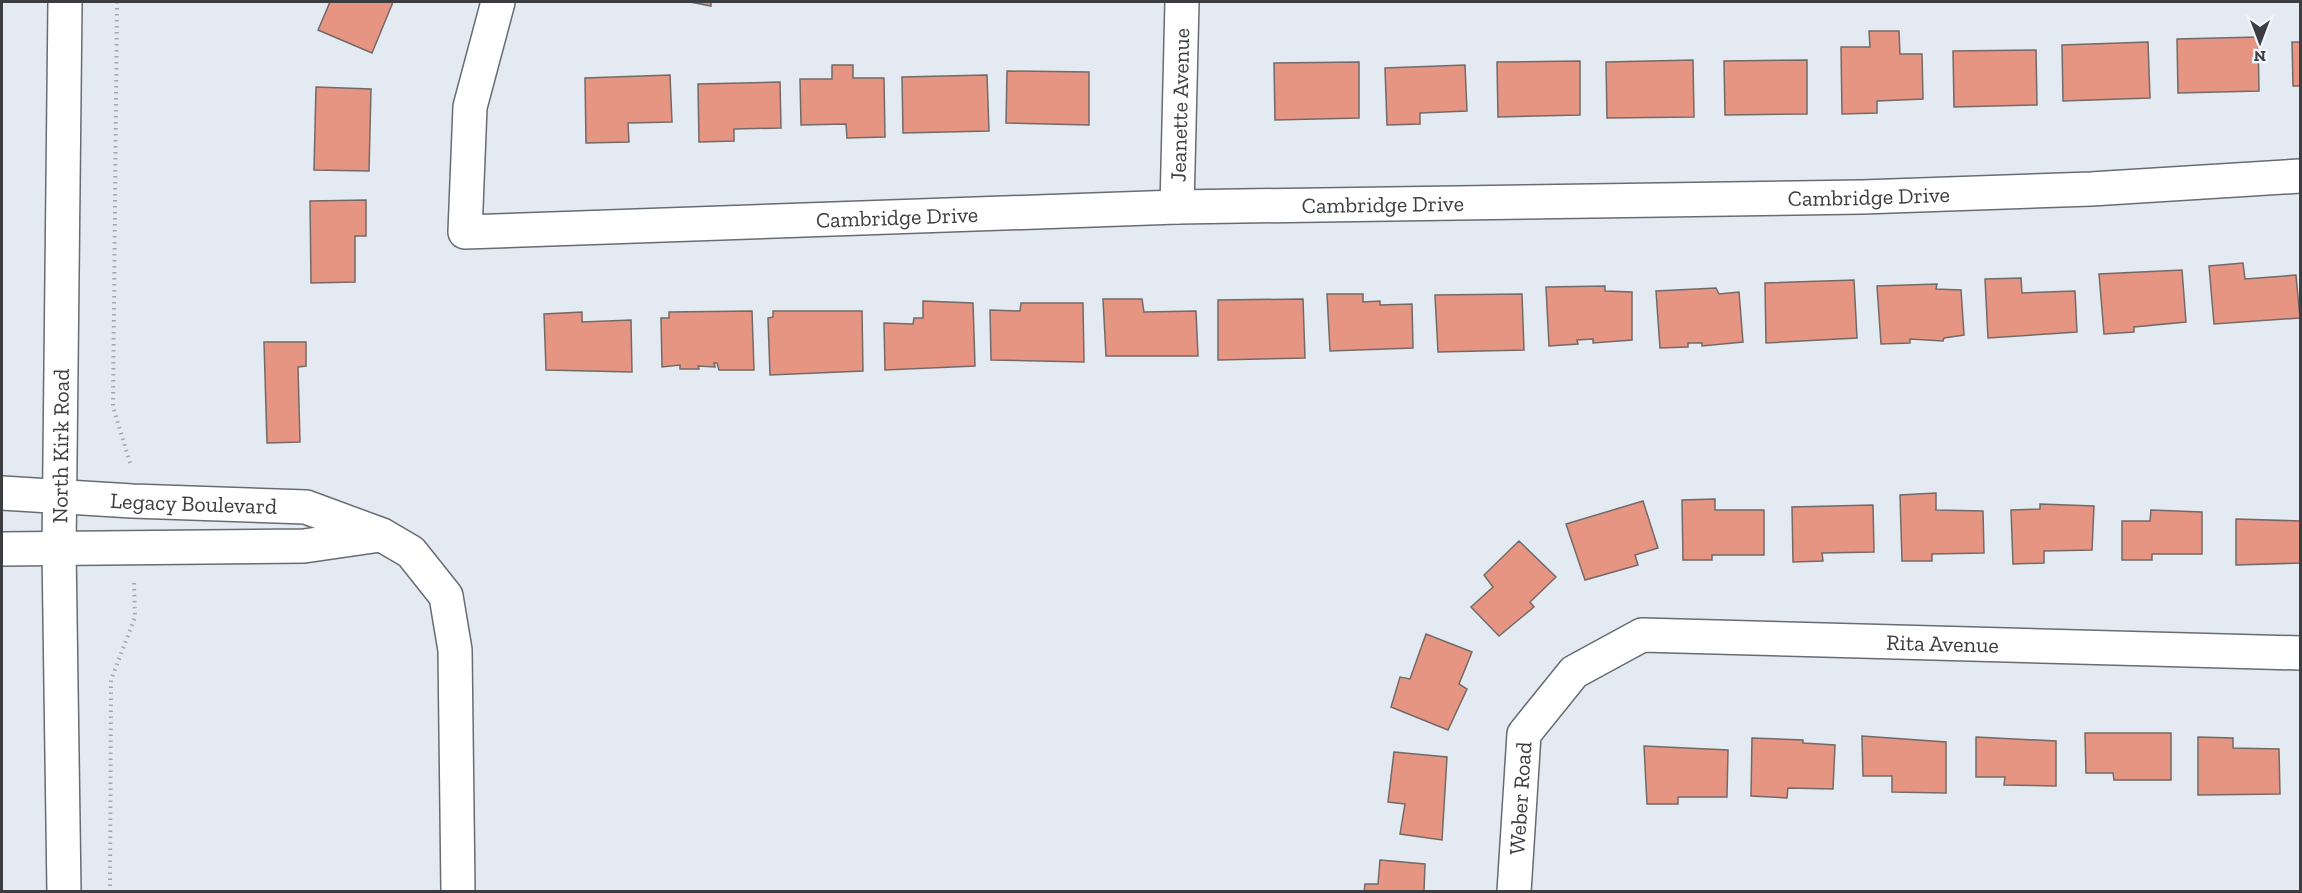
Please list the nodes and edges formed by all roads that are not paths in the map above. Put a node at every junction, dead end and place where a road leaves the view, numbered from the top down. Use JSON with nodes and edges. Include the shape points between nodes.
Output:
{"nodes":[{"id":1,"x":65,"y":2,"type":"edge"},
{"id":2,"x":498,"y":2,"type":"edge"},
{"id":3,"x":1182,"y":2,"type":"edge"},
{"id":4,"x":2301,"y":176,"type":"edge"},
{"id":5,"x":1177,"y":207,"type":"junction"},
{"id":6,"x":2,"y":493,"type":"edge"},
{"id":7,"x":60,"y":496,"type":"junction"},
{"id":8,"x":382,"y":535,"type":"junction"},
{"id":9,"x":2,"y":549,"type":"edge"},
{"id":10,"x":59,"y":549,"type":"junction"},
{"id":11,"x":2301,"y":653,"type":"edge"},
{"id":12,"x":1592,"y":661,"type":"joint"},
{"id":13,"x":64,"y":891,"type":"edge"},
{"id":14,"x":458,"y":891,"type":"edge"},
{"id":15,"x":1514,"y":891,"type":"edge"}],
"edges":[{"from":1,"to":7,"type":"street","name":"North Kirk Road"},
{"from":2,"to":5,"type":"street","name":"Cambridge Drive","via":[[470,107],[465,232]]},
{"from":3,"to":5,"type":"street","name":"Jeanette Avenue"},
{"from":4,"to":5,"type":"street","name":"Cambridge Drive","via":[[1862,197]]},
{"from":6,"to":7,"type":"street","name":"Legacy Boulevard"},
{"from":7,"to":8,"type":"street","name":"Legacy Boulevard","via":[[306,507]]},
{"from":7,"to":10,"type":"street","name":"North Kirk Road"},
{"from":8,"to":10,"type":"street","name":"Legacy Boulevard","via":[[304,546]]},
{"from":8,"to":14,"type":"street","name":"Legacy Boulevard","via":[[411,552],[446,596],[455,650]]},
{"from":9,"to":10,"type":"street","name":"Legacy Boulevard"},
{"from":10,"to":13,"type":"street","name":"North Kirk Road"},
{"from":11,"to":12,"type":"street","name":"Rita Avenue","via":[[1642,634]]},
{"from":12,"to":15,"type":"street","name":"Weber Road","via":[[1574,672],[1524,734]]}]}
